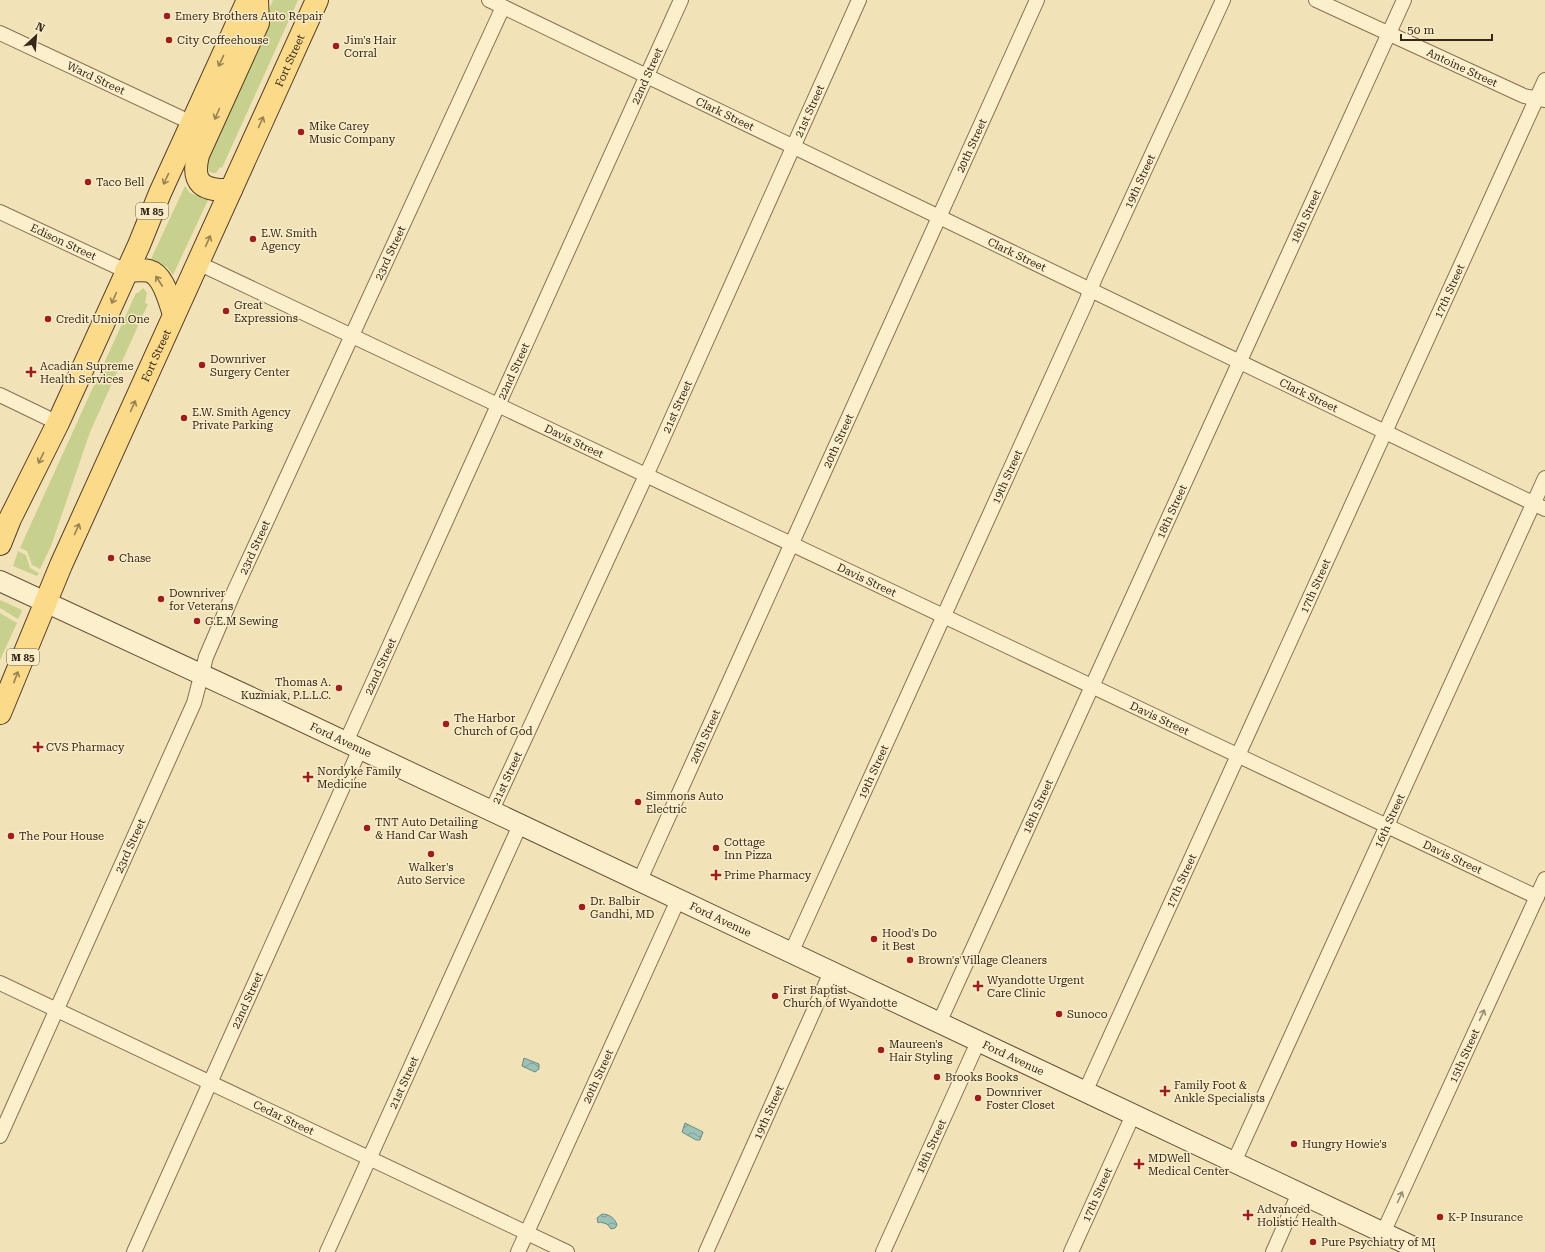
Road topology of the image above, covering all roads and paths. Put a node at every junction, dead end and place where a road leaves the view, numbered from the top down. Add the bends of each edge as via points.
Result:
1 (248, 0) edge
2 (257, 0) edge
3 (317, 0) edge
4 (489, 0) edge
5 (681, 0) edge
6 (859, 0) edge
7 (1037, 0) edge
8 (1223, 0) edge
9 (1316, 0) edge
10 (1404, 0) edge
11 (503, 7) junction
12 (0, 33) edge
13 (1388, 33) junction
14 (647, 75) junction
15 (1545, 80) edge
16 (1541, 99) edge
17 (192, 123) junction
18 (794, 146) junction
19 (230, 190) junction
20 (0, 212) edge
21 (939, 217) junction
22 (198, 262) junction
23 (126, 271) junction
24 (1091, 289) junction
25 (174, 314) junction
26 (352, 336) junction
27 (1239, 360) junction
28 (0, 395) edge
29 (498, 406) junction
30 (58, 423) junction
31 (1386, 432) junction
32 (645, 475) junction
33 (1545, 478) edge
34 (1539, 506) edge
35 (0, 544) edge
36 (791, 544) junction
37 (8, 584) edge
38 (46, 601) junction
39 (943, 616) junction
40 (202, 675) junction
41 (1091, 686) junction
42 (0, 713) edge
43 (353, 746) junction
44 (1239, 756) junction
45 (491, 812) junction
46 (520, 825) junction
47 (1387, 826) junction
48 (1545, 879) edge
49 (639, 882) junction
50 (1537, 897) junction
51 (678, 900) junction
52 (791, 953) junction
53 (831, 972) junction
54 (0, 983) edge
55 (56, 1010) junction
56 (939, 1023) junction
57 (978, 1042) junction
58 (209, 1083) junction
59 (1085, 1092) junction
60 (1132, 1115) junction
61 (0, 1136) edge
62 (369, 1158) junction
63 (1234, 1162) junction
64 (1300, 1193) junction
65 (527, 1233) junction
66 (1383, 1233) junction
67 (134, 1252) edge
68 (327, 1252) edge
69 (518, 1252) edge
70 (567, 1252) edge
71 (706, 1252) edge
72 (883, 1252) edge
73 (1071, 1252) edge
74 (1273, 1252) edge
75 (1424, 1252) edge

1 -> 17 main road, M 85
2 -> 19 main road via 258,23 198,155 195,167 196,175 203,186 214,191
19 -> 3 main road, Fort Street / M 85
4 - 11 street, Clark Street
5 - 14 street, 22nd Street
6 - 18 street, 21st Street
7 - 21 street, 20th Street
8 - 24 street, 19th Street
9 - 13 street, Antoine Street
10 - 13 street, 18th Street
11 - 14 street, Clark Street
11 - 26 street, 23rd Street
12 - 17 street, Ward Street
13 - 16 street, Antoine Street via 1524,96
13 - 27 street, 18th Street
14 - 18 street, Clark Street
14 - 29 street, 22nd Street
15 - 16 street, 17th Street
16 - 31 street, 17th Street
17 -> 23 main road, M 85
18 - 21 street, Clark Street
18 - 32 street, 21st Street
22 -> 19 main road, Fort Street / M 85
20 - 23 street, Edison Street
21 - 24 street, Clark Street
21 - 36 street, 20th Street
22 - 25 main road, Fort Street / M 85
22 - 26 street, Davis Street
25 -> 23 main road via 157,276 146,270
23 -> 30 main road, M 85
24 - 27 street, Clark Street
24 - 39 street, 19th Street
38 -> 25 main road, Fort Street / M 85
26 - 29 street, Davis Street
26 - 40 street, 23rd Street via 233,594 206,657
27 - 31 street, Clark Street
27 - 41 street, 18th Street
28 - 30 street
29 - 32 street, Davis Street
29 - 43 street, 22nd Street
30 -> 35 main road, M 85
31 - 34 street, Clark Street
31 - 44 street, 17th Street
32 - 36 street, Davis Street
32 - 45 street, 21st Street
33 - 34 street, 16th Street
34 - 47 street, 16th Street
36 - 39 street, Davis Street
36 - 49 street, 20th Street
37 - 38 main road, Ford Avenue
38 - 40 main road, Ford Avenue
42 -> 38 main road, Fort Street / M 85
39 - 41 street, Davis Street
39 - 52 street, 19th Street
40 - 43 main road, Ford Avenue
40 - 55 street, 23rd Street via 194,703
41 - 44 street, Davis Street
41 - 56 street, 18th Street
43 - 45 main road, Ford Avenue
43 - 58 street, 22nd Street
44 - 47 street, Davis Street
44 - 59 street, 17th Street
45 - 46 main road, Ford Avenue
46 - 49 main road, Ford Avenue
46 - 62 street, 21st Street
47 - 50 street, Davis Street
47 - 63 street, 16th Street
48 - 50 street, 15th Street
49 - 51 main road, Ford Avenue
66 -> 50 street, 15th Street
51 - 52 main road, Ford Avenue
51 - 65 street, 20th Street
52 - 53 main road, Ford Avenue
53 - 56 main road, Ford Avenue
53 - 71 street, 19th Street
54 - 55 street, Cedar Street
55 - 58 street, Cedar Street
55 - 61 street, 23rd Street
56 - 57 main road, Ford Avenue
57 - 59 main road, Ford Avenue
57 - 72 street, 18th Street
58 - 62 street, Cedar Street
58 - 67 street, 22nd Street
59 - 60 main road, Ford Avenue
60 - 63 main road, Ford Avenue
60 - 73 street, 17th Street
62 - 65 street, Cedar Street
62 - 68 street, 21st Street
63 - 64 main road, Ford Avenue
64 - 66 main road, Ford Avenue
64 - 74 street
65 - 69 street, 20th Street
65 - 70 street, Cedar Street
66 - 75 main road, Ford Avenue

